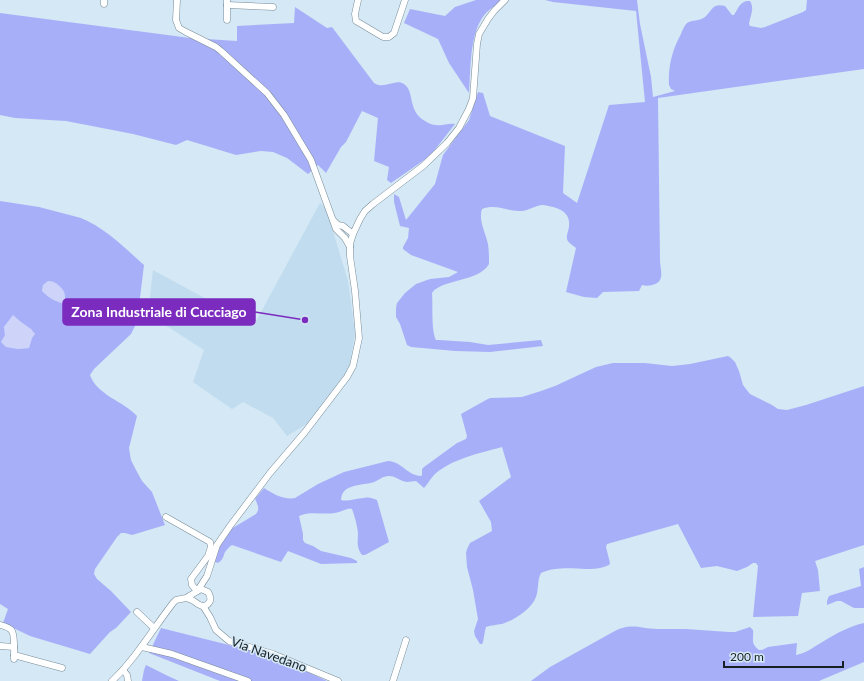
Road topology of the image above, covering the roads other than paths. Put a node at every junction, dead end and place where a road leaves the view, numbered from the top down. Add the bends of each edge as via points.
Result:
1 (177, 0) edge
2 (358, 0) edge
3 (405, 0) edge
4 (506, 0) edge
5 (227, 2) edge
6 (273, 7) dead end
7 (227, 20) dead end
8 (332, 219) junction
9 (360, 220) junction
10 (343, 226) junction
11 (353, 234) junction
12 (342, 235) junction
13 (350, 247) junction
14 (166, 517) dead end
15 (207, 576) junction
16 (206, 590) junction
17 (197, 592) junction
18 (186, 598) junction
19 (195, 602) junction
20 (206, 605) junction
21 (137, 612) dead end
22 (0, 625) edge
23 (154, 628) junction
24 (406, 640) dead end
25 (0, 646) edge
26 (14, 647) junction
27 (142, 647) junction
28 (62, 668) dead end
29 (123, 670) junction
30 (112, 681) edge
31 (128, 681) edge
32 (248, 681) edge
33 (338, 681) edge
34 (393, 681) edge

1 - 8 street via 176,20 179,28 216,47 274,100 311,160
2 - 3 street via 356,21 382,37 389,37 394,33
4 - 9 street via 494,11 480,34 472,98 459,128 436,154 373,204
5 - 6 street
5 - 7 street
8 - 10 street
8 - 12 street
9 - 10 street via 352,225
9 - 11 street
10 - 11 street
11 - 12 street
11 - 13 street
12 - 13 street
13 - 15 street via 359,338 353,366 305,432 230,526 217,545
14 - 17 street via 210,542 208,556 191,579
15 - 16 street
15 - 17 street
16 - 17 street via 201,589
16 - 20 street via 210,594 210,600
17 - 18 street
17 - 19 street
18 - 19 street
18 - 23 street via 173,602
19 - 20 street
20 - 33 street, Via Navedano via 216,630 229,641 273,654
21 - 23 street
22 - 26 street via 12,631
23 - 27 street
24 - 34 street
25 - 26 street
26 - 28 street via 14,657
27 - 29 street
27 - 32 street via 172,654
29 - 30 street
29 - 31 street

